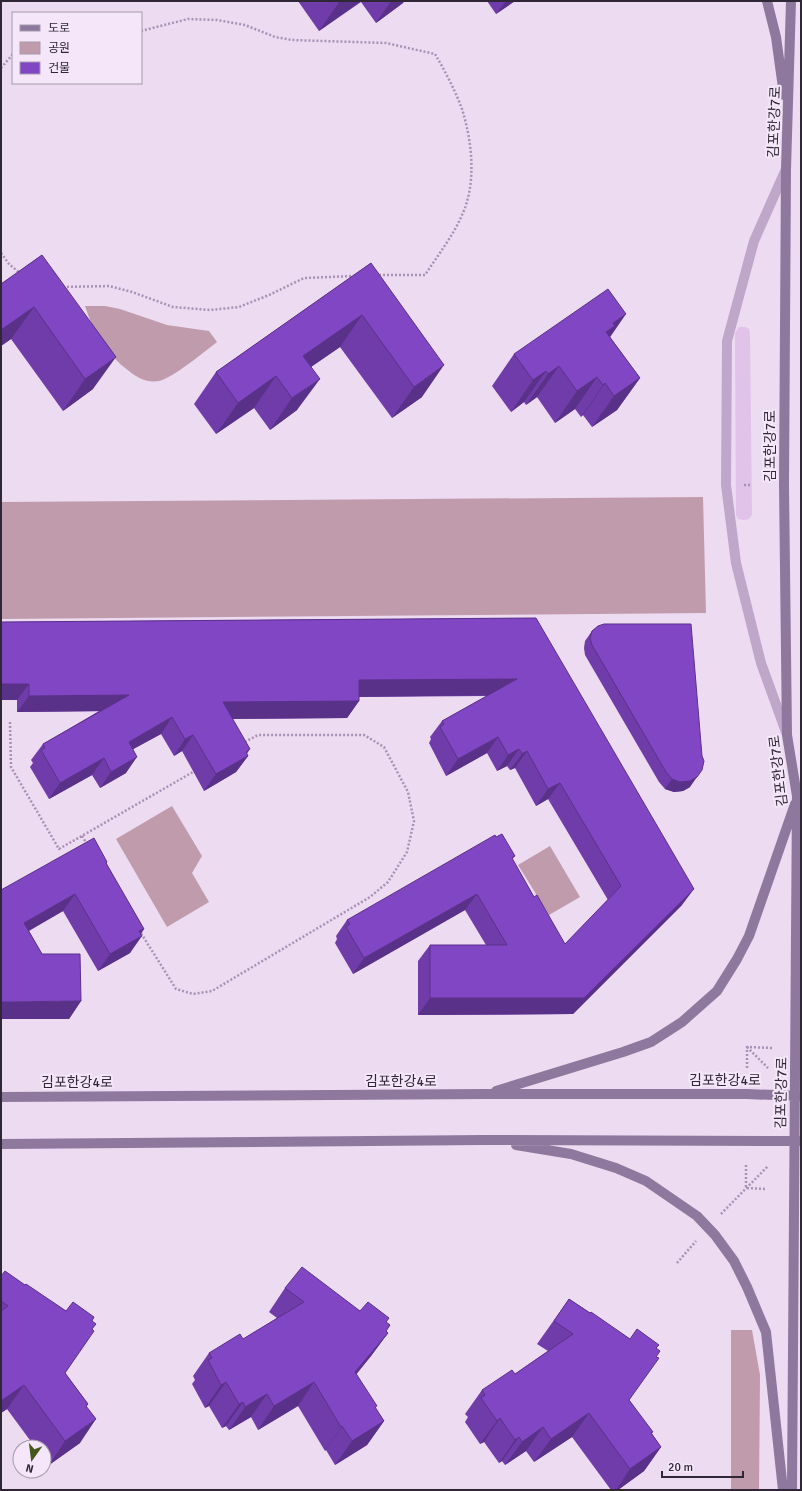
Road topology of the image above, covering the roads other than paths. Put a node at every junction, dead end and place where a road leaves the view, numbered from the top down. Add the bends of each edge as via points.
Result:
1 (767, 1) edge
2 (791, 1) edge
3 (788, 127) junction
4 (786, 169) junction
5 (787, 735) junction
6 (797, 796) junction
7 (485, 1094) junction
8 (798, 1096) edge
9 (1, 1097) edge
10 (484, 1140) junction
11 (798, 1141) edge
12 (1, 1144) edge
13 (783, 1490) edge
14 (792, 1490) edge

1 - 3 main road via 776,37
2 - 3 main road, 김포한강7로
3 - 4 main road, 김포한강7로
4 - 5 main road, 김포한강7로 via 784,485
4 - 5 lane via 754,241 727,340 726,485 736,563 761,662
5 - 6 main road, 김포한강7로
6 - 7 main road via 749,936 717,991 682,1022 651,1042
6 - 8 main road, 김포한강7로
7 - 8 main road, 김포한강4로
7 - 9 main road, 김포한강4로
8 - 11 main road, 김포한강7로
10 - 11 main road
10 - 12 main road
10 - 13 main road via 571,1154 616,1168 646,1181 697,1216 715,1235 734,1261 766,1332
11 - 14 main road, 김포한강7로

